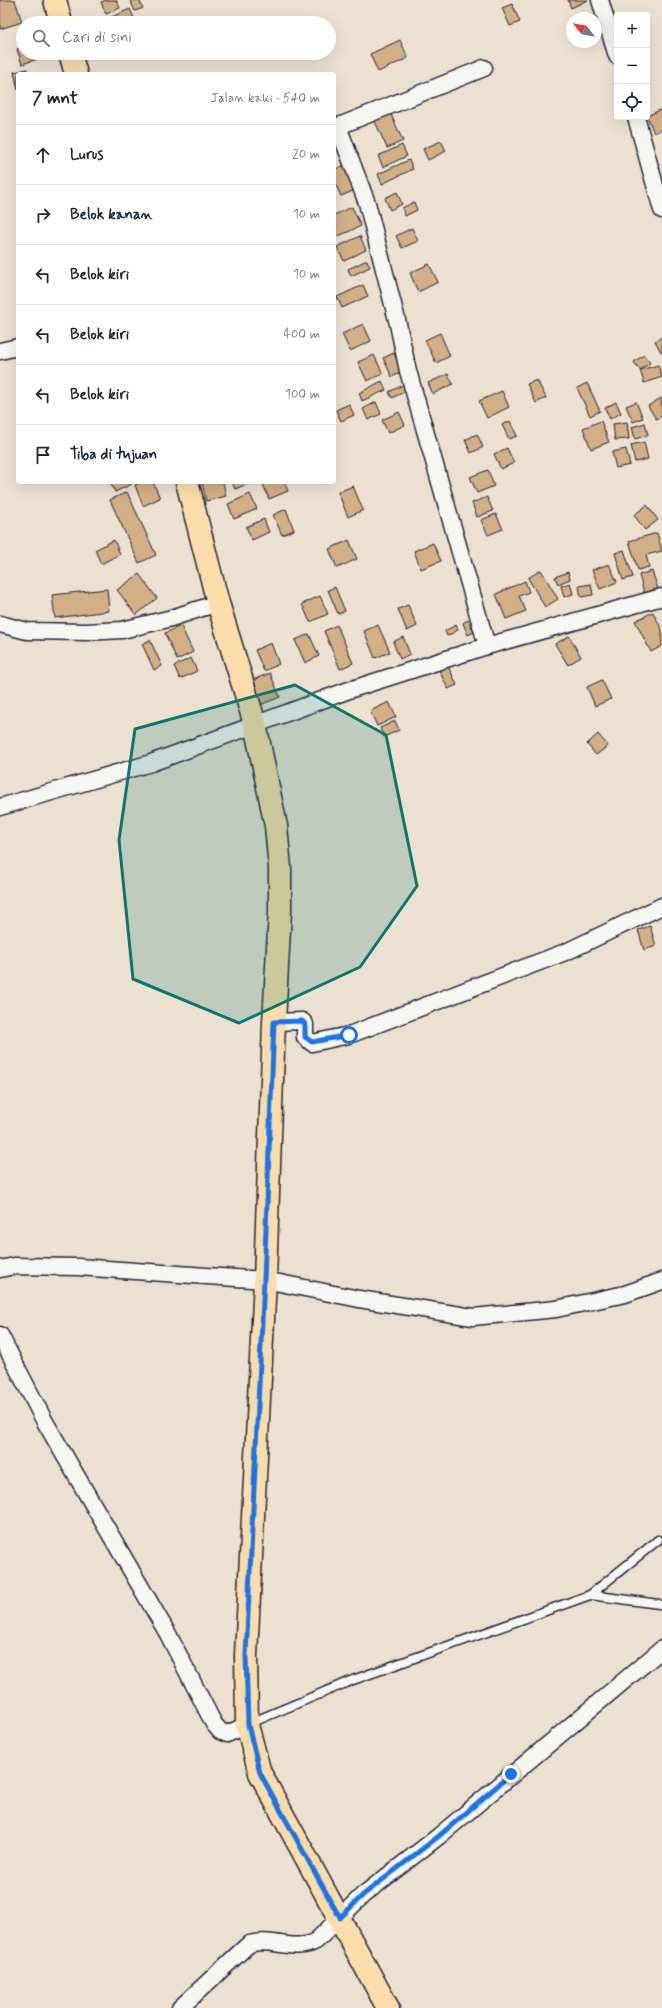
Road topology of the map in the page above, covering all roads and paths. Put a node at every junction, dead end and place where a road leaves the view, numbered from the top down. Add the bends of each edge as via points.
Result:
1 (55, 0) edge
2 (600, 0) edge
3 (59, 16) edge
4 (615, 48) edge
5 (72, 60) edge
6 (484, 68) dead end
7 (75, 72) edge
8 (637, 120) edge
9 (336, 127) edge
10 (662, 210) edge
11 (16, 347) edge
12 (0, 351) edge
13 (188, 484) edge
14 (662, 597) edge
15 (218, 603) junction
16 (0, 624) edge
17 (487, 646) junction
18 (255, 724) junction
19 (0, 807) edge
20 (662, 906) edge
21 (274, 1022) junction
22 (0, 1269) edge
23 (264, 1280) junction
24 (662, 1281) edge
25 (0, 1336) edge
26 (658, 1540) dead end
27 (590, 1595) junction
28 (659, 1604) dead end
29 (662, 1649) edge
30 (248, 1725) junction
31 (340, 1918) junction
32 (180, 2008) edge
33 (388, 2008) edge

1 - 3 main road
2 - 4 street
5 - 7 main road
6 - 9 street
8 - 10 street
9 - 17 street via 367,204 408,371
11 - 12 street
13 - 15 main road
14 - 17 street
15 - 16 street via 122,630 27,632
15 - 18 main road
17 - 18 street via 349,690
18 - 19 street via 151,763
18 - 21 main road via 276,826 280,868
20 - 21 street via 568,951 349,1035 312,1042 305,1037 305,1024 302,1021
21 - 23 main road
22 - 23 street via 14,1266 78,1267
23 - 24 street via 473,1317 556,1309 625,1294
23 - 30 main road via 246,1655
25 - 30 street via 44,1420 168,1634 214,1724 227,1734
26 - 27 lane
27 - 28 lane
27 - 30 lane via 353,1680
29 - 31 street via 439,1836 363,1895
30 - 31 main road via 260,1773
31 - 32 street via 316,1941 306,1946 258,1941 249,1944
31 - 33 main road

